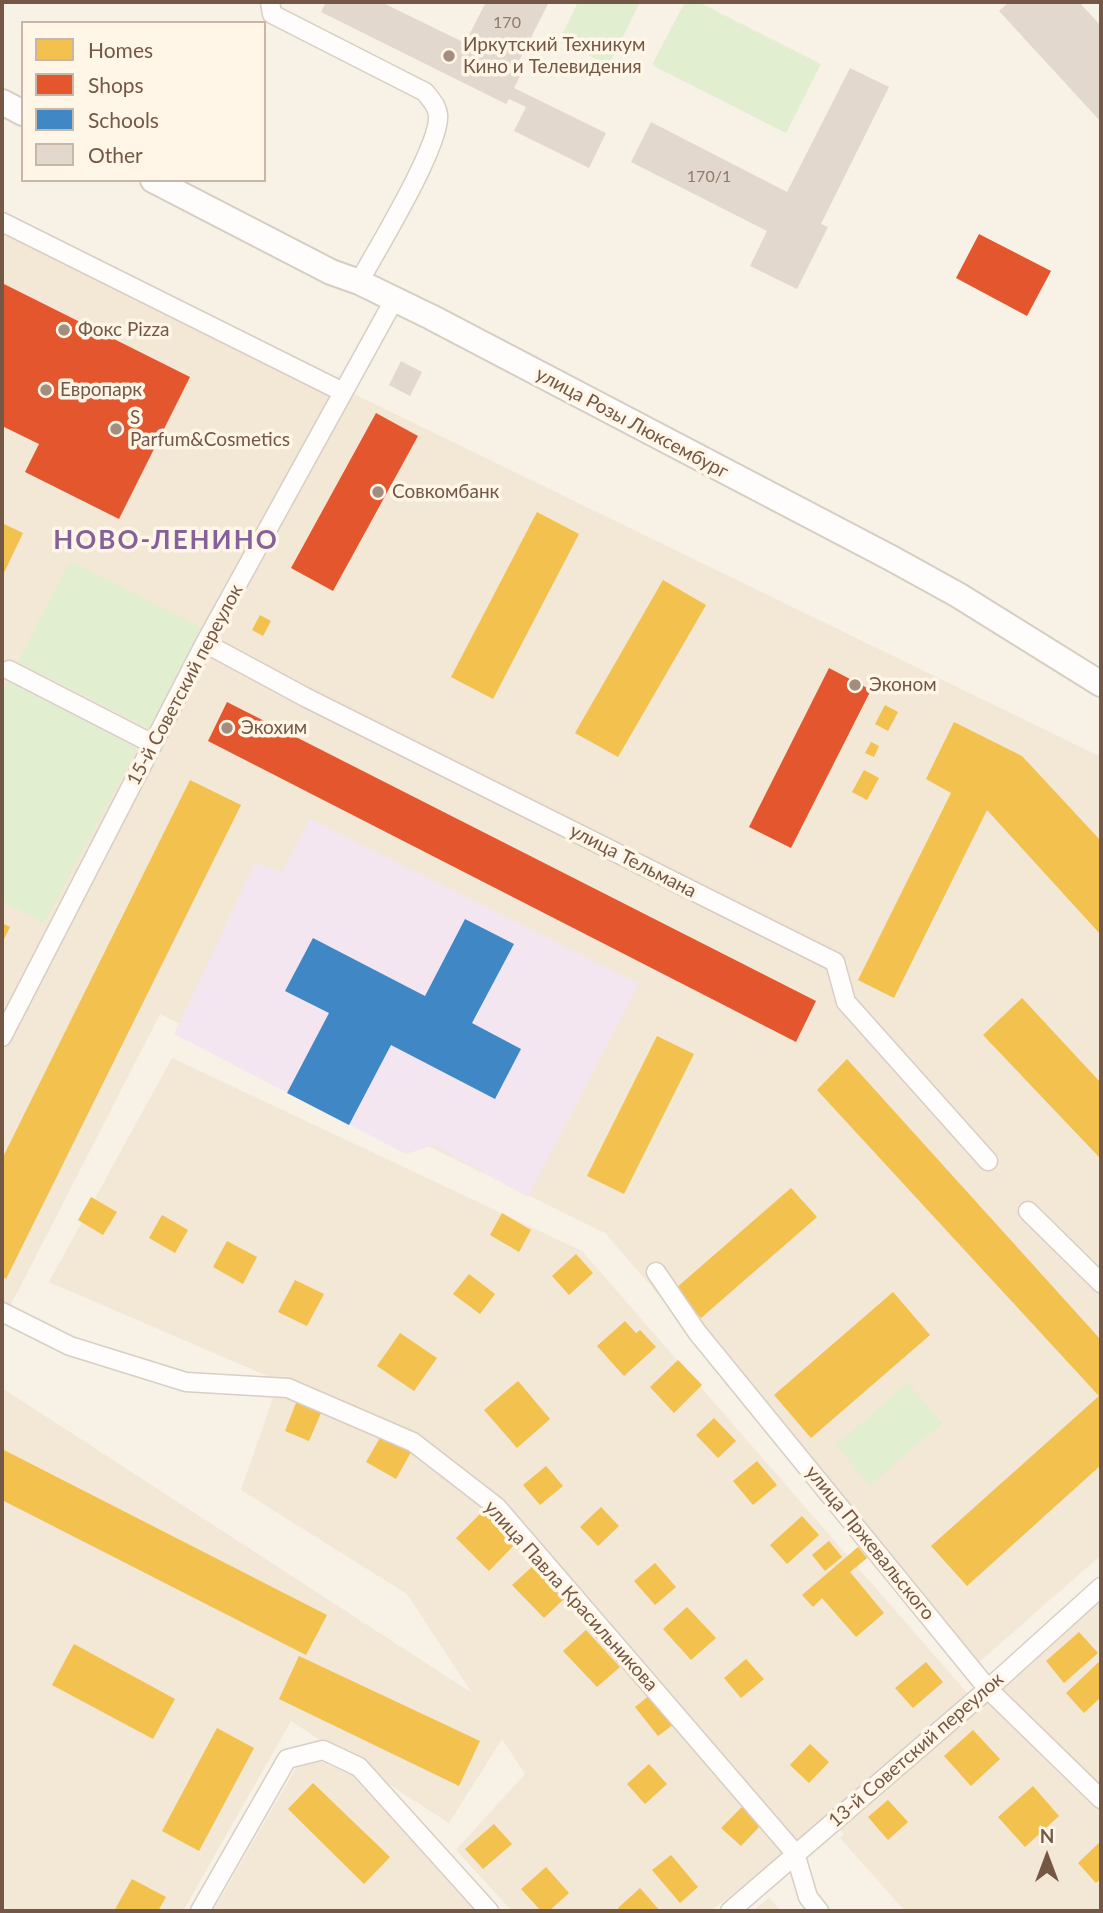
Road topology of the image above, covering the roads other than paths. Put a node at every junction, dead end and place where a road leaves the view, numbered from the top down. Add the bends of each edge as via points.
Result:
1 (270, 2) edge
2 (2, 103) edge
3 (21, 112) edge
4 (157, 182) edge
5 (2, 222) edge
6 (359, 282) junction
7 (394, 300) junction
8 (343, 392) junction
9 (205, 643) junction
10 (9, 670) dead end
11 (1101, 684) edge
12 (153, 744) junction
13 (2, 1037) edge
14 (988, 1161) dead end
15 (1028, 1211) dead end
16 (656, 1272) dead end
17 (1101, 1283) edge
18 (2, 1312) edge
19 (1101, 1587) edge
20 (988, 1689) junction
21 (1101, 1799) edge
22 (795, 1853) junction
23 (200, 1911) edge
24 (489, 1911) edge
25 (730, 1911) edge
26 (819, 1911) edge

1 - 6 street via 272,14 425,92 437,106 437,133
2 - 3 main road
4 - 6 main road, улица Розы Люксембург
5 - 8 street
6 - 7 main road, улица Розы Люксембург
7 - 8 street, 15-й Советский переулок
7 - 11 main road, улица Розы Люксембург via 891,558
8 - 9 street, 15-й Советский переулок
9 - 12 street, 15-й Советский переулок
9 - 14 street, улица Тельмана via 835,962 846,1002
10 - 12 street
12 - 13 street, 15-й Советский переулок
15 - 17 street
16 - 20 street, улица Пржевальского via 697,1332
18 - 22 street, улица Павла Красильникова via 70,1346 186,1382 288,1388 413,1442 497,1507
19 - 20 street, 13-й Советский переулок
20 - 21 street, улица Пржевальского
20 - 22 street, 13-й Советский переулок
22 - 25 street, 13-й Советский переулок
22 - 26 street, улица Павла Красильникова via 808,1897
23 - 24 street via 288,1759 323,1750 359,1767

